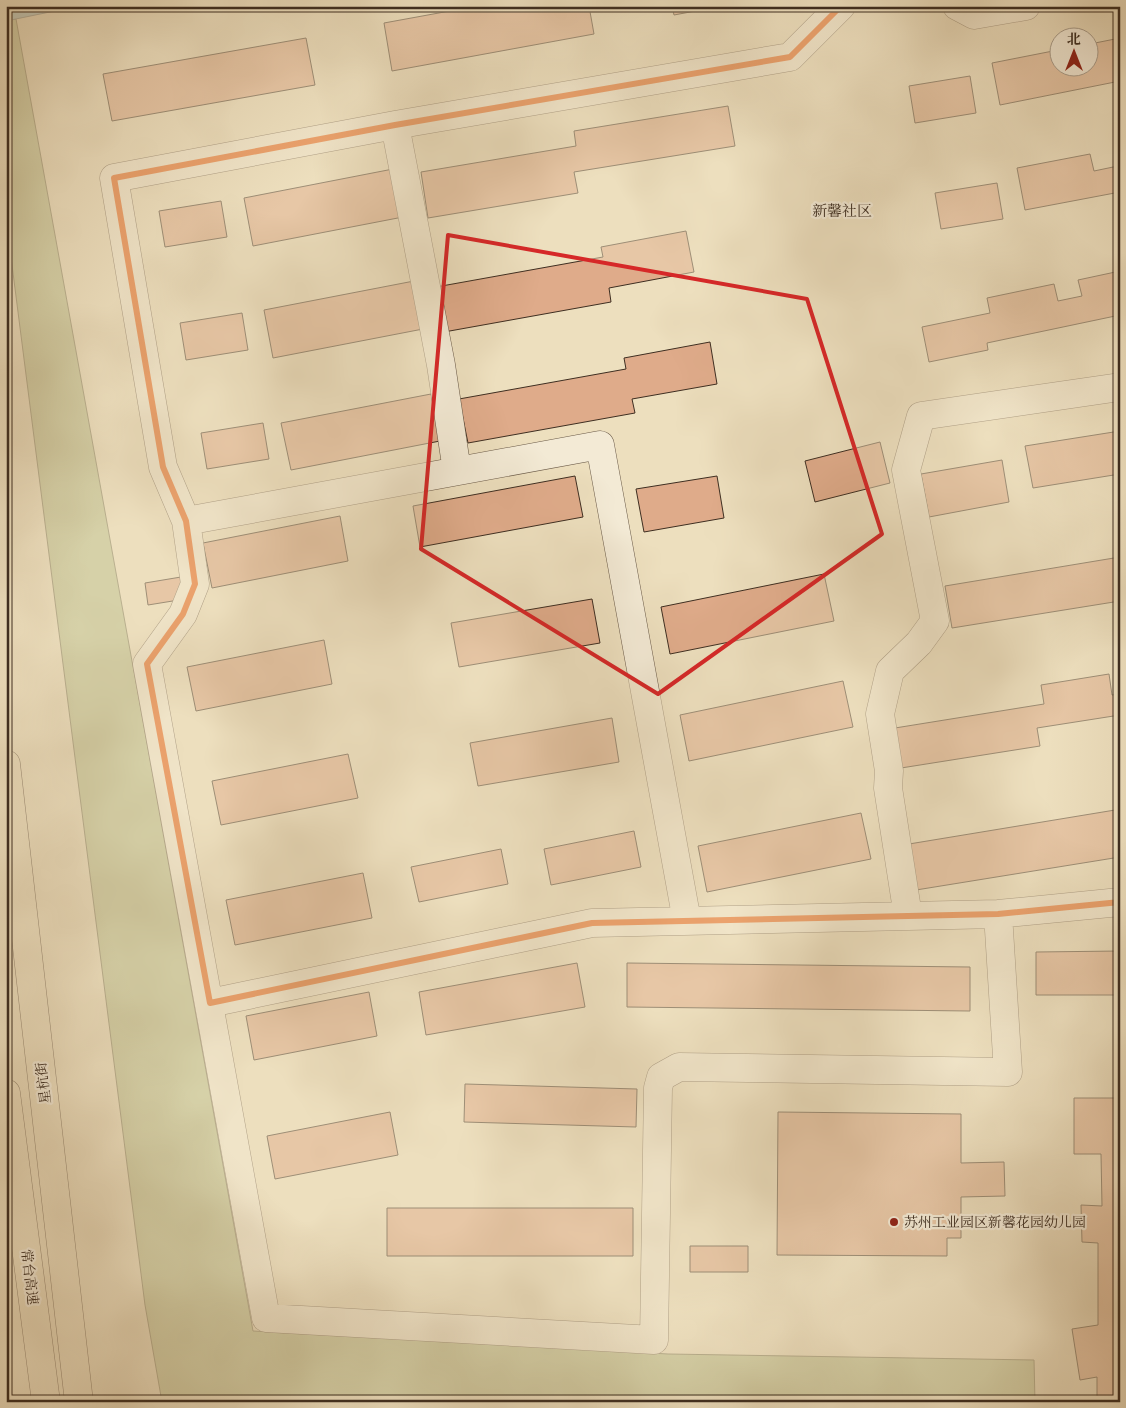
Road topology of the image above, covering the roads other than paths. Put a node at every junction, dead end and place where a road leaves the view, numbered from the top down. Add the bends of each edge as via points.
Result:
1 (841, 6) edge
2 (957, 6) edge
3 (1026, 6) edge
4 (395, 125) junction
5 (1120, 387) edge
6 (457, 471) junction
7 (186, 521) junction
8 (6, 764) edge
9 (1120, 902) edge
10 (998, 914) junction
11 (908, 916) junction
12 (687, 921) junction
13 (210, 1003) junction
14 (6, 1093) edge
15 (46, 1402) edge
16 (79, 1402) edge

1 - 4 street via 790,57
2 - 3 street via 974,15
4 - 6 street via 441,365
4 - 7 street via 114,178 163,467
5 - 11 street via 921,416 906,470 935,621 919,643 890,671 880,714
6 - 7 street
6 - 12 street via 600,444
7 - 13 street via 196,584 183,614 147,664
8 - 16 main road, 星杭街
9 - 10 street
10 - 11 street
10 - 13 street via 1008,1072 679,1067 661,1077 658,1088 654,1340 266,1318
11 - 12 street
12 - 13 street via 592,923
14 - 15 main road, 常台高速

